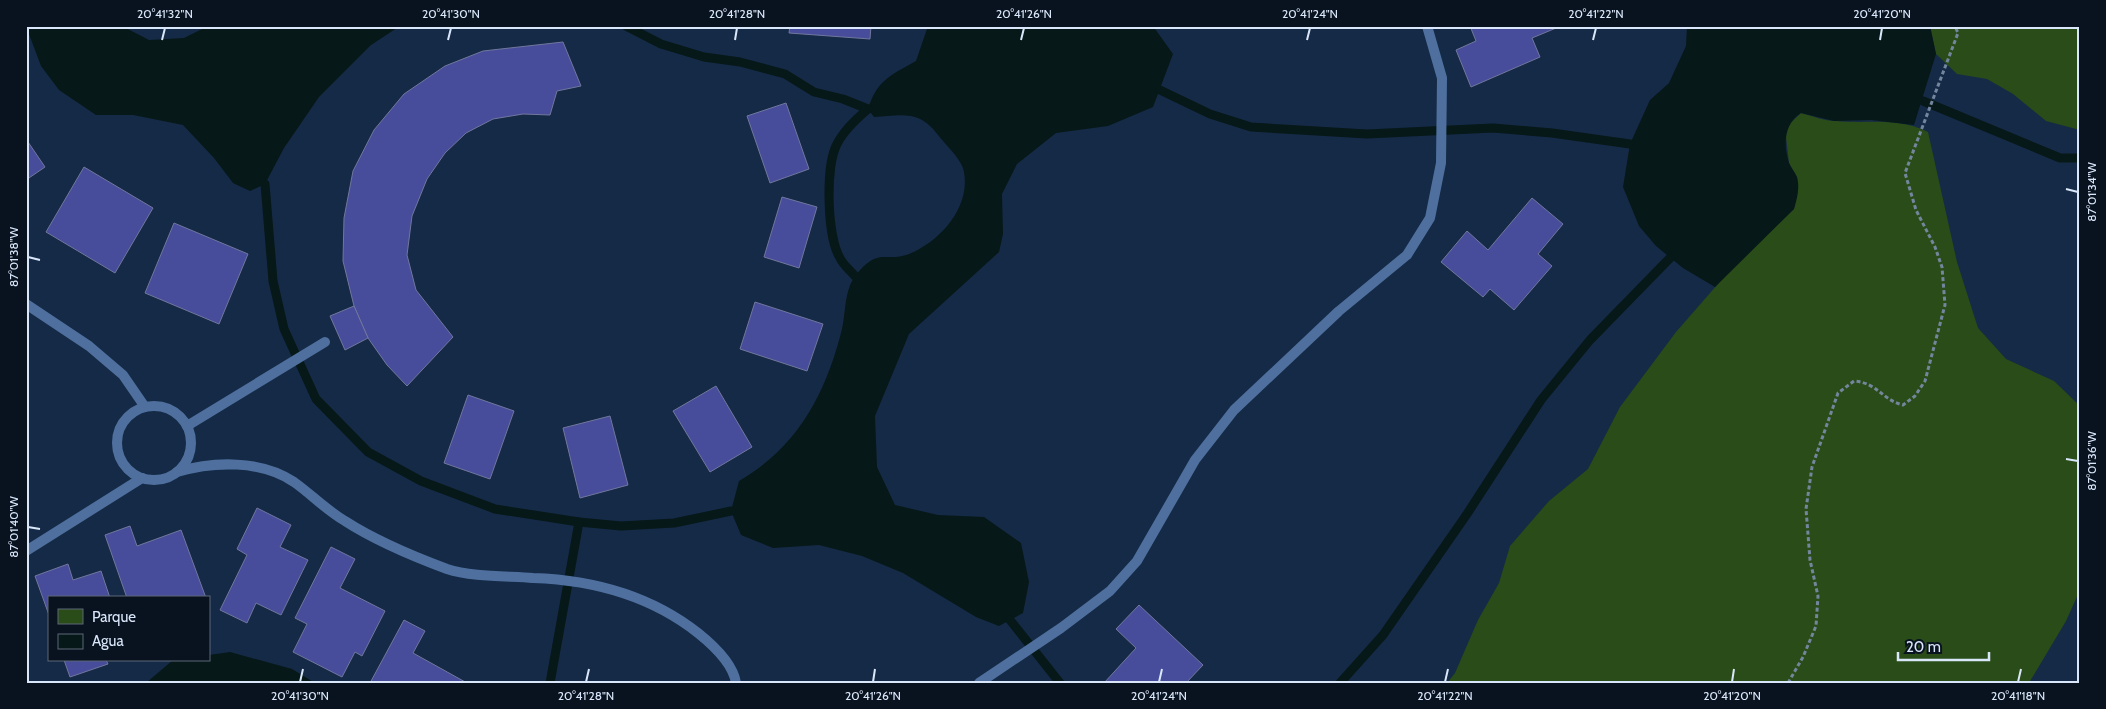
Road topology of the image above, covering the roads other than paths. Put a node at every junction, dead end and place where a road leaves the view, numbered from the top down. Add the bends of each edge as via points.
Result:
1 (1427, 26) edge
2 (26, 304) edge
3 (325, 342) dead end
4 (145, 407) junction
5 (187, 426) junction
6 (177, 472) junction
7 (142, 478) junction
8 (26, 551) edge
9 (736, 683) edge
10 (979, 683) edge

1 - 10 lane via 1442,78 1441,162 1430,218 1407,255 1339,311 1234,410 1195,460 1137,561 1110,591
2 - 4 lane via 89,346 123,375
3 - 5 lane
4 - 5 lane via 169,409
4 - 7 lane via 126,420 117,441 123,463
5 - 6 lane via 190,451
6 - 7 lane via 167,478
6 - 9 lane via 197,466 230,465 272,470 293,482 343,521 408,554 450,570 589,584 641,599 679,618 713,644 735,675
7 - 8 lane

